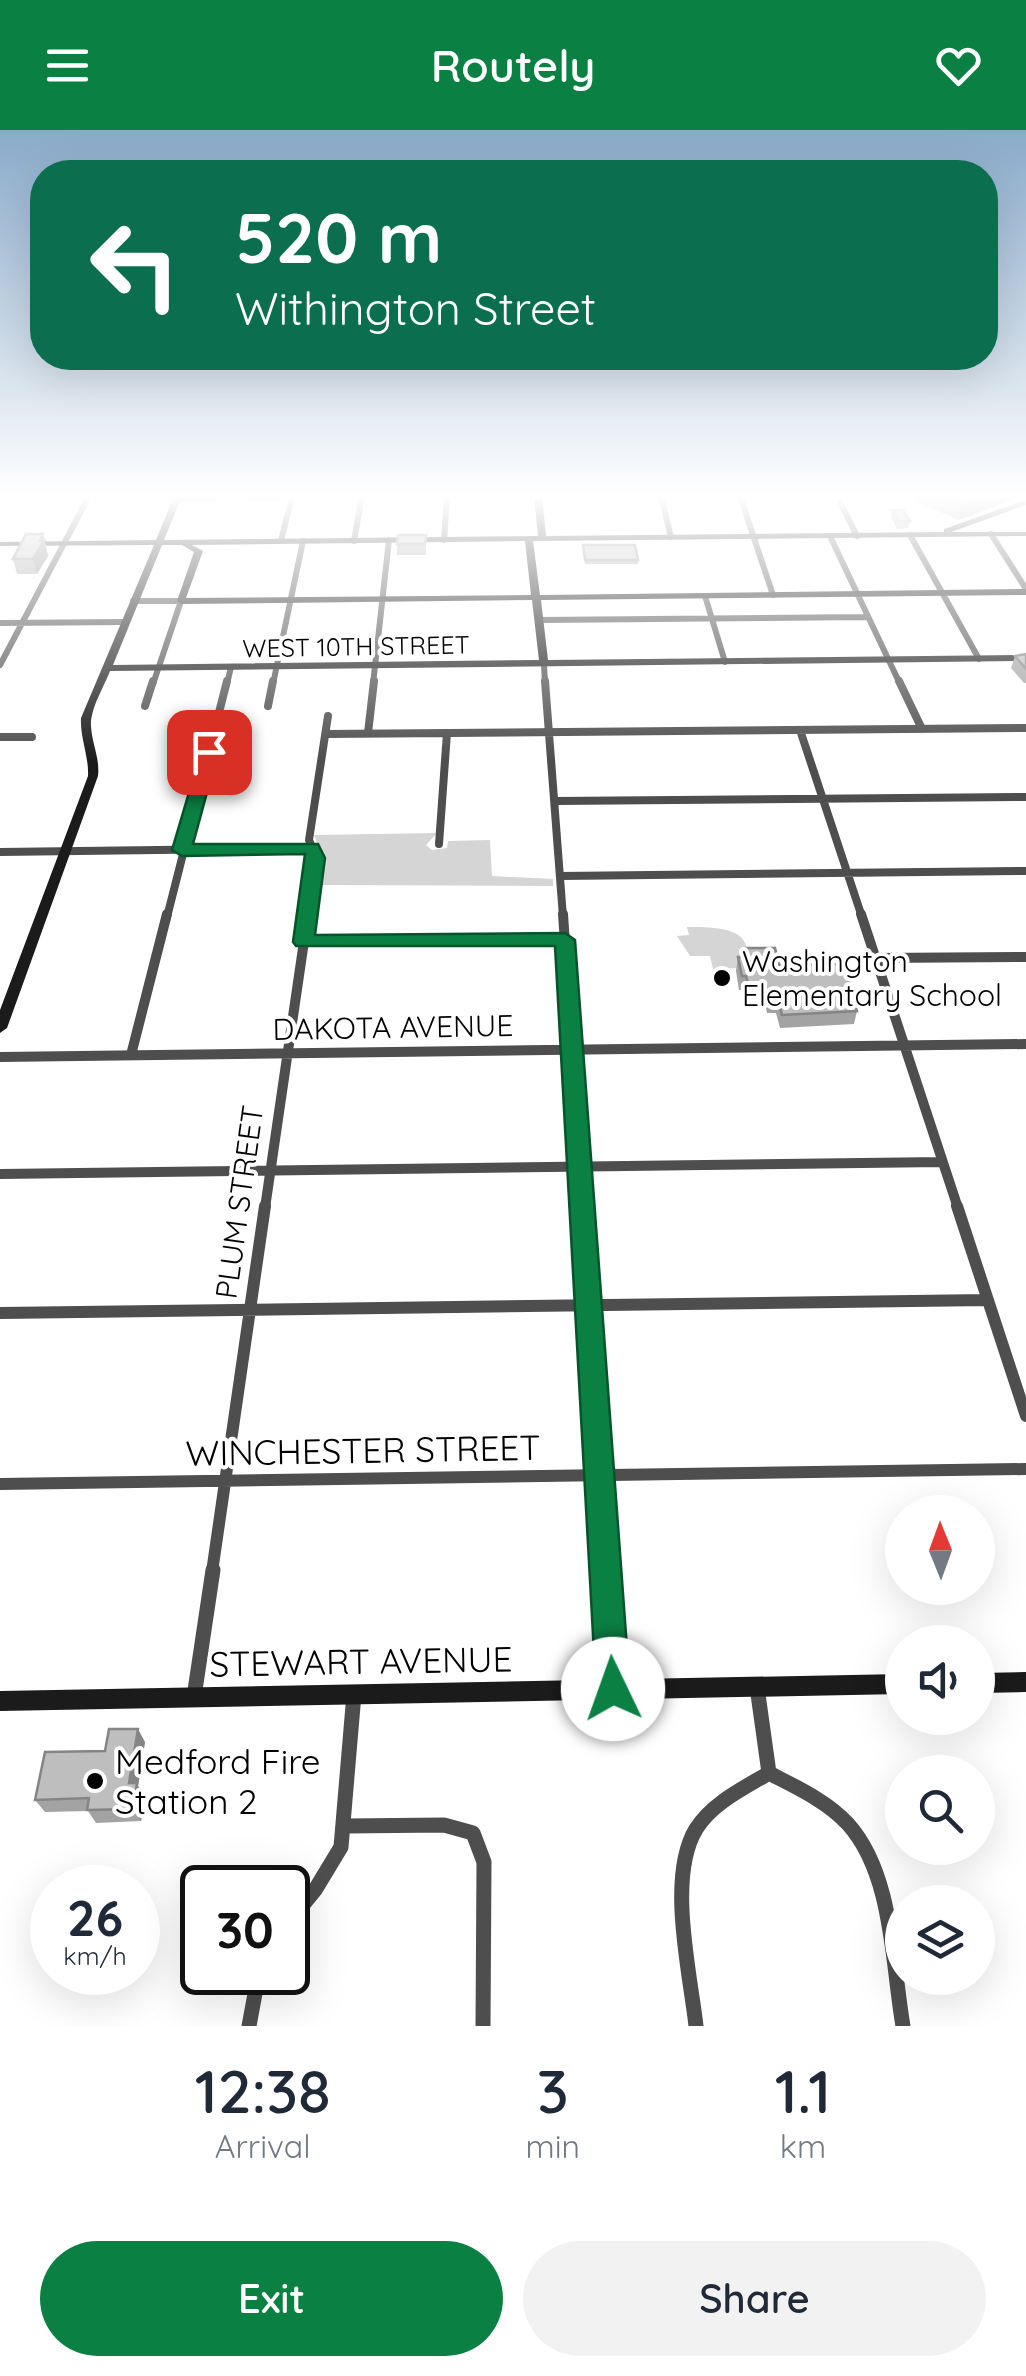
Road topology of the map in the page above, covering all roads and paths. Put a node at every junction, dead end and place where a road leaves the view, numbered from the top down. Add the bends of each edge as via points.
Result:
1 (42, 584) edge
2 (141, 584) edge
3 (187, 584) edge
4 (295, 584) edge
5 (384, 584) edge
6 (533, 584) edge
7 (770, 584) edge
8 (852, 584) edge
9 (937, 584) edge
10 (1026, 590) edge
11 (942, 593) junction
12 (856, 594) junction
13 (773, 595) junction
14 (705, 596) junction
15 (382, 598) junction
16 (535, 598) junction
17 (292, 599) junction
18 (181, 601) junction
19 (133, 602) junction
20 (867, 618) junction
21 (712, 619) junction
22 (540, 620) junction
23 (125, 622) junction
24 (0, 623) edge
25 (22, 623) junction
26 (979, 658) junction
27 (1026, 658) edge
28 (888, 660) junction
29 (725, 662) junction
30 (544, 664) junction
31 (377, 665) junction
32 (0, 666) edge
33 (276, 666) junction
34 (231, 667) junction
35 (106, 668) junction
36 (158, 668) junction
37 (144, 706) dead end
38 (268, 706) dead end
39 (328, 716) dead end
40 (1026, 728) edge
41 (922, 729) junction
42 (800, 730) junction
43 (447, 732) junction
44 (550, 732) junction
45 (368, 733) junction
46 (326, 734) junction
47 (32, 736) dead end
48 (0, 737) edge
49 (1026, 797) edge
50 (822, 799) junction
51 (556, 802) junction
52 (438, 844) dead end
53 (312, 848) junction
54 (182, 850) junction
55 (65, 851) junction
56 (0, 852) edge
57 (1026, 871) edge
58 (846, 873) junction
59 (561, 876) junction
60 (565, 940) junction
61 (304, 942) junction
62 (1026, 957) edge
63 (874, 958) junction
64 (0, 1028) edge
65 (1026, 1044) edge
66 (902, 1046) junction
67 (573, 1049) junction
68 (286, 1053) junction
69 (131, 1055) junction
70 (0, 1057) edge
71 (940, 1162) junction
72 (579, 1166) junction
73 (269, 1170) junction
74 (0, 1174) edge
75 (987, 1300) junction
76 (589, 1304) junction
77 (248, 1309) junction
78 (0, 1313) edge
79 (1026, 1416) edge
80 (1026, 1468) edge
81 (601, 1476) junction
82 (224, 1482) junction
83 (0, 1484) edge
84 (1026, 1682) edge
85 (995, 1683) edge
86 (885, 1684) edge
87 (757, 1687) junction
88 (613, 1689) junction
89 (354, 1693) junction
90 (194, 1697) junction
91 (0, 1700) edge
92 (769, 1773) junction
93 (346, 1826) junction
94 (310, 1895) edge
95 (255, 1995) edge
96 (249, 2026) edge
97 (482, 2026) edge
98 (696, 2026) edge
99 (903, 2026) edge

1 - 25 street
2 - 19 main road
3 - 18 main road
4 - 17 street
5 - 15 street
6 - 16 main road
7 - 13 street
8 - 12 street
9 - 11 street
10 - 11 main road
11 - 12 main road
11 - 26 street
12 - 13 main road
12 - 20 street
13 - 14 main road
14 - 16 main road
14 - 21 street
15 - 16 main road
15 - 17 main road
15 - 31 street
16 - 22 main road
17 - 18 main road
17 - 33 street
18 - 19 street
18 - 36 street
19 - 23 main road
20 - 21 street
20 - 28 street
21 - 22 street
21 - 29 street
22 - 30 main road
23 - 25 street
23 - 35 main road
24 - 25 street
25 - 32 street
26 - 27 main road, WEST 10TH STREET
26 - 28 main road, WEST 10TH STREET
28 - 29 main road, WEST 10TH STREET
28 - 41 street
29 - 30 main road, WEST 10TH STREET
30 - 31 main road, WEST 10TH STREET
30 - 44 street
31 - 33 main road, WEST 10TH STREET
31 - 45 street
33 - 34 main road, WEST 10TH STREET
33 - 38 street
34 - 36 main road, WEST 10TH STREET
34 - 54 street
35 - 36 main road, WEST 10TH STREET
35 - 55 main road via 84,728 93,776
36 - 37 street
39 - 46 street, PLUM STREET
40 - 41 street
41 - 42 street
42 - 44 street
42 - 50 street
43 - 44 street
43 - 45 street
43 - 52 street
44 - 51 street
45 - 46 street
46 - 53 street, PLUM STREET
47 - 48 street
49 - 50 street
50 - 51 street
50 - 58 street
51 - 59 street
53 - 54 street
53 - 61 street, PLUM STREET
54 - 55 street
54 - 69 street
55 - 56 street
55 - 64 main road
57 - 58 street
58 - 59 street
58 - 63 street
59 - 60 street
60 - 61 street
60 - 67 street
61 - 68 street, PLUM STREET
62 - 63 street
63 - 66 street
65 - 66 street, DAKOTA AVENUE
66 - 67 street, DAKOTA AVENUE
66 - 71 street
67 - 68 street, DAKOTA AVENUE
67 - 72 street
68 - 69 street, DAKOTA AVENUE
68 - 73 street, PLUM STREET
69 - 70 street, DAKOTA AVENUE
71 - 72 street
71 - 75 street
72 - 73 street
72 - 76 street
73 - 74 street
73 - 77 street, PLUM STREET
75 - 76 street
75 - 79 street
76 - 77 street
76 - 81 street
77 - 78 street
77 - 82 street, PLUM STREET
80 - 81 street, WINCHESTER STREET
81 - 82 street, WINCHESTER STREET
81 - 88 street
82 - 83 street, WINCHESTER STREET
82 - 90 street, PLUM STREET
84 - 85 main road
86 - 87 main road, STEWART AVENUE
87 - 88 main road, STEWART AVENUE
87 - 92 street
88 - 89 main road, STEWART AVENUE
89 - 90 main road, STEWART AVENUE
89 - 93 street
90 - 91 main road, STEWART AVENUE
92 - 98 street via 706,1816 684,1864
92 - 99 street via 831,1809 868,1851
93 - 94 street via 328,1872
93 - 97 street via 444,1825 473,1833 484,1862
95 - 96 street

